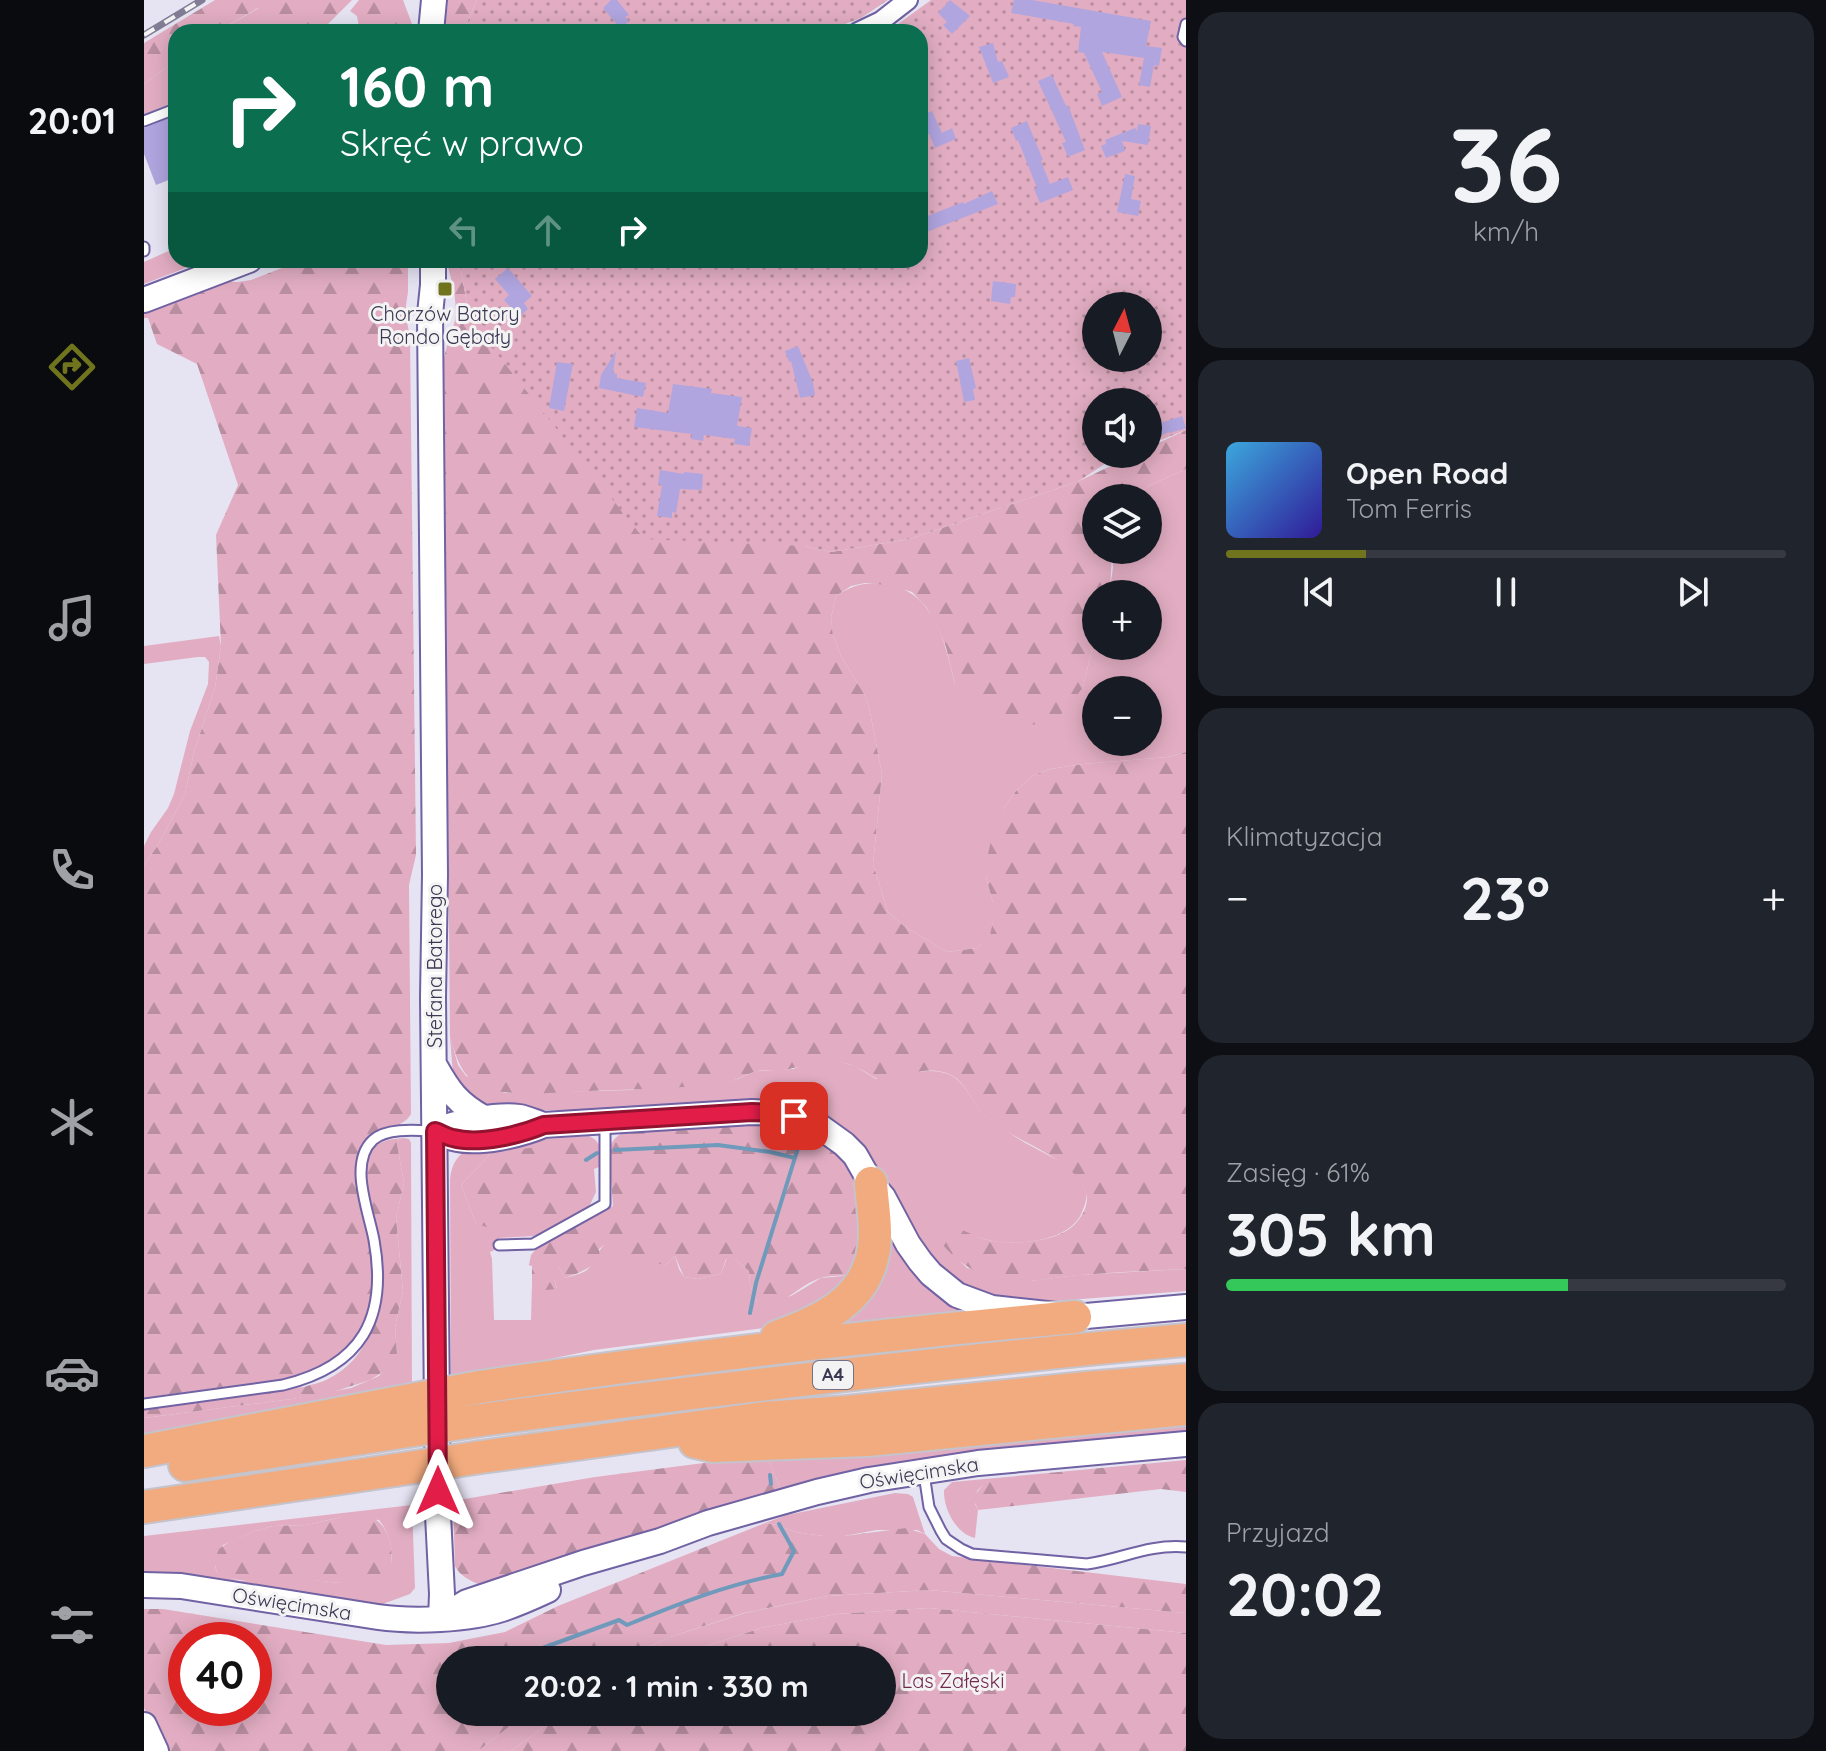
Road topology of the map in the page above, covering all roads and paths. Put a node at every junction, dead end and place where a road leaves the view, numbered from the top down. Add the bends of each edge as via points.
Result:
1 (434, 0) edge
2 (908, 0) edge
3 (432, 24) edge
4 (875, 24) edge
5 (1186, 24) edge
6 (1186, 41) edge
7 (168, 112) edge
8 (144, 121) edge
9 (228, 268) edge
10 (422, 268) edge
11 (433, 268) edge
12 (144, 300) edge
13 (430, 314) junction
14 (435, 1065) junction
15 (484, 1118) junction
16 (605, 1121) junction
17 (544, 1125) junction
18 (435, 1131) junction
19 (871, 1183) junction
20 (499, 1245) dead end
21 (1186, 1307) edge
22 (1075, 1317) junction
23 (1186, 1340) edge
24 (728, 1354) junction
25 (1186, 1380) edge
26 (144, 1404) edge
27 (1186, 1409) edge
28 (395, 1418) junction
29 (653, 1432) junction
30 (1186, 1444) edge
31 (144, 1451) edge
32 (144, 1471) edge
33 (924, 1471) junction
34 (144, 1507) edge
35 (660, 1541) junction
36 (1186, 1547) edge
37 (441, 1563) junction
38 (144, 1585) edge
39 (487, 1595) junction
40 (441, 1618) junction
41 (144, 1725) edge
42 (156, 1751) edge

1 - 3 street
2 - 4 street
5 - 6 lane
7 - 8 lane
9 - 12 street
10 - 13 street, Stefana Batorego
11 - 13 street, Stefana Batorego
13 - 14 street, Stefana Batorego
14 - 15 street via 453,1096
14 - 18 street, Stefana Batorego
15 - 17 street via 519,1117
15 - 18 street
16 - 17 street
16 - 19 street via 752,1112 794,1116 844,1144
16 - 20 lane via 605,1204 533,1244
17 - 18 street via 521,1134 476,1139
18 - 26 lane via 385,1134 374,1139 363,1157 361,1180 374,1241 376,1297 366,1331 342,1360 283,1385
18 - 37 street, Stefana Batorego
19 - 22 street via 920,1261 957,1295 992,1308
19 - 24 highway via 871,1261 849,1298 805,1327
21 - 22 street
22 - 24 highway
23 - 28 highway, A4, bridge via 831,1375 481,1420
24 - 28 highway, bridge via 480,1387
25 - 29 highway, A4
27 - 29 highway via 867,1440 713,1446
28 - 31 highway
28 - 32 highway, A4
29 - 34 highway, A4, bridge
30 - 33 street, Oświęcimska
33 - 35 street, Oświęcimska via 778,1502
33 - 36 lane via 929,1507 941,1531 972,1554 1087,1564 1157,1547
35 - 39 street, Oświęcimska
35 - 40 street, Oświęcimska via 500,1610
37 - 39 street via 462,1585
37 - 40 street, Stefana Batorego
38 - 40 street, Oświęcimska via 181,1586 384,1618
39 - 40 street, Oświęcimska
41 - 42 street

